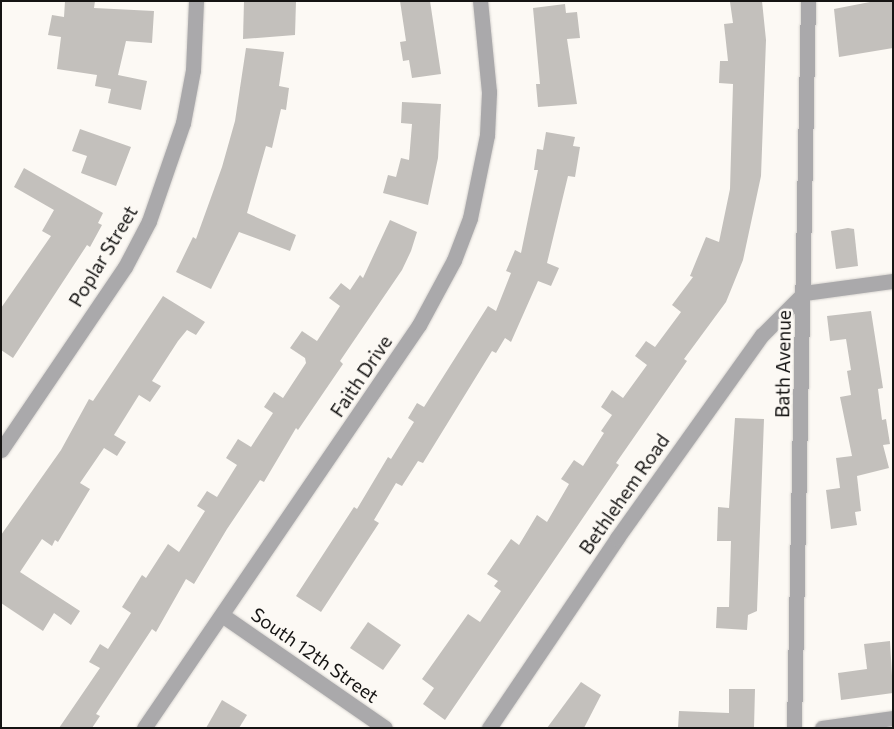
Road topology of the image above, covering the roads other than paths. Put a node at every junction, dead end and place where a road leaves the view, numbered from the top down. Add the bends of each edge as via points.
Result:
1 (196, 1) edge
2 (480, 1) edge
3 (808, 1) edge
4 (893, 282) edge
5 (804, 293) junction
6 (1, 450) edge
7 (222, 615) junction
8 (893, 718) edge
9 (144, 728) edge
10 (385, 728) edge
11 (489, 728) edge
12 (794, 728) edge
13 (822, 728) edge

1 - 6 street, Poplar Street via 193,70 184,123 149,221 125,267
2 - 7 street, Faith Drive via 489,92 487,135 470,218 454,260 419,325
3 - 5 street, Bath Avenue
4 - 5 street
5 - 11 street, Bethlehem Road via 762,335 617,538
5 - 12 street, Bath Avenue
7 - 9 street, Faith Drive
7 - 10 street, South 12th Street
8 - 13 street

